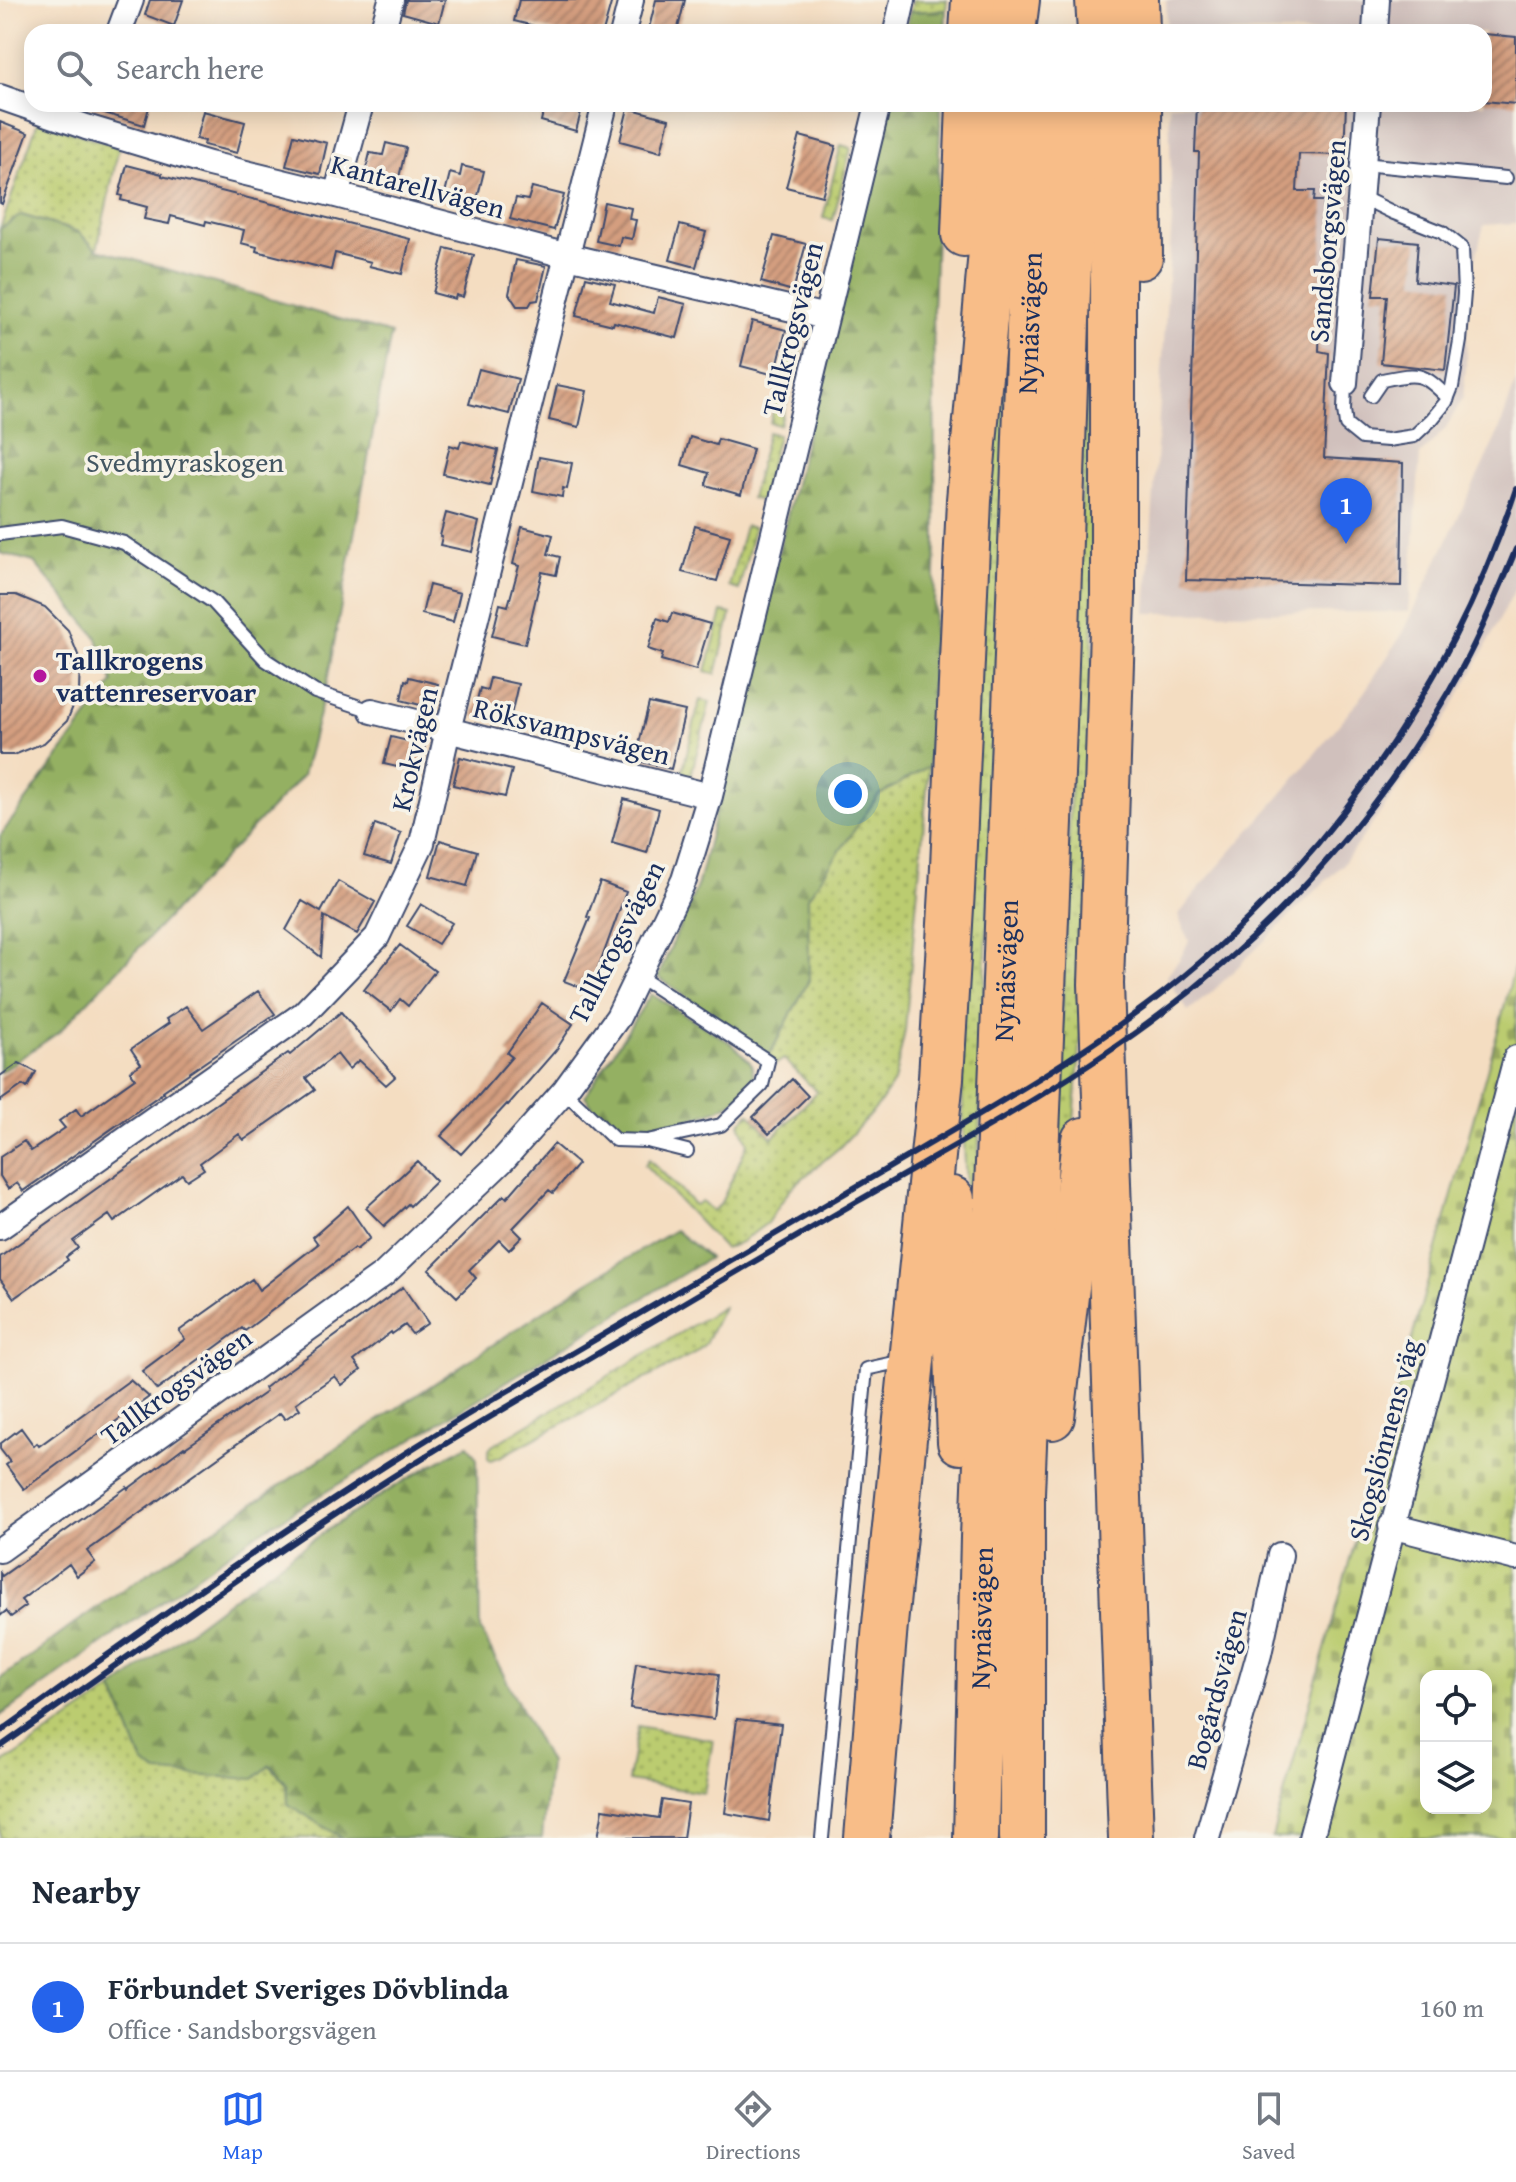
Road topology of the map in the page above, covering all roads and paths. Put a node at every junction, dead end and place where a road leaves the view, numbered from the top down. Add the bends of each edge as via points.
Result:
1 (131, 0) edge
2 (391, 0) edge
3 (631, 0) edge
4 (903, 0) edge
5 (974, 0) edge
6 (1017, 0) edge
7 (1037, 0) edge
8 (1078, 0) edge
9 (1098, 0) edge
10 (1136, 0) edge
11 (1377, 0) edge
12 (122, 24) edge
13 (384, 24) edge
14 (625, 24) edge
15 (898, 24) edge
16 (972, 24) edge
17 (1014, 24) edge
18 (1037, 24) edge
19 (1077, 24) edge
20 (1100, 24) edge
21 (1137, 24) edge
22 (1376, 24) edge
23 (0, 97) edge
24 (24, 102) edge
25 (359, 112) edge
26 (603, 112) edge
27 (876, 112) edge
28 (969, 112) edge
29 (1003, 112) edge
30 (1035, 112) edge
31 (1074, 112) edge
32 (1105, 112) edge
33 (1139, 112) edge
34 (1367, 112) edge
35 (90, 115) edge
36 (1363, 164) junction
37 (1506, 178) dead end
38 (336, 195) junction
39 (1361, 197) junction
40 (568, 256) junction
41 (826, 317) junction
42 (1345, 383) joint
43 (1371, 396) dead end
44 (1448, 398) junction
45 (969, 500) junction
46 (0, 534) edge
47 (1113, 597) junction
48 (372, 711) joint
49 (448, 730) junction
50 (710, 796) junction
51 (638, 976) junction
52 (1101, 984) junction
53 (944, 1017) junction
54 (1516, 1058) edge
55 (564, 1091) junction
56 (647, 1141) junction
57 (687, 1151) dead end
58 (0, 1227) edge
59 (912, 1359) junction
60 (1391, 1526) junction
61 (0, 1550) edge
62 (1280, 1555) dead end
63 (1516, 1558) edge
64 (976, 1766) junction
65 (822, 1838) edge
66 (867, 1838) edge
67 (976, 1838) edge
68 (1022, 1838) edge
69 (1131, 1838) edge
70 (1207, 1838) edge
71 (1311, 1838) edge

1 - 12 street
2 - 13 street
3 - 14 street
4 - 15 street
5 - 16 highway
6 - 17 highway
7 - 18 highway
8 - 19 highway
9 - 20 highway
10 - 21 highway
11 - 22 street
23 - 24 street, Kantarellvägen
25 - 38 street
26 - 40 street, Krokvägen
27 - 41 street, Tallkrogsvägen
28 - 45 highway via 964,365
29 - 45 highway
30 - 64 highway, Nynäsvägen
31 - 68 highway, Nynäsvägen via 1022,1493
32 - 47 highway via 1113,278
33 - 47 highway via 1140,299 1126,556
34 - 36 street, Sandsborgsvägen
35 - 38 street, Kantarellvägen via 209,164
36 - 37 lane
36 - 39 street, Sandsborgsvägen
38 - 40 street, Kantarellvägen
39 - 42 street, Sandsborgsvägen
39 - 44 lane via 1442,232 1462,248 1460,341
40 - 41 street, Kantarellvägen
40 - 49 street, Krokvägen
41 - 50 street, Tallkrogsvägen
42 - 44 lane via 1346,425 1362,438 1414,436
43 - 44 lane via 1382,380 1415,376 1430,380
45 - 53 highway
46 - 48 lane via 62,526 124,543 213,602 266,660 315,692
47 - 52 highway
48 - 49 street, Röksvampsvägen
49 - 50 street, Röksvampsvägen
49 - 58 street, Krokvägen via 422,843 377,937 303,1014
50 - 51 street, Tallkrogsvägen via 684,880
51 - 55 street, Tallkrogsvägen via 618,1017
51 - 56 lane via 768,1061 762,1085 721,1125
52 - 68 highway via 1048,1450 1035,1746
52 - 69 highway
53 - 59 highway
53 - 64 highway via 961,1587
54 - 60 street, Skogslönnens väg
55 - 56 lane via 615,1140
55 - 61 street, Tallkrogsvägen via 502,1161 384,1274
56 - 57 lane
59 - 65 lane via 866,1369
59 - 66 highway
60 - 63 street
60 - 71 street, Skogslönnens väg
62 - 70 street, Bogårdsvägen via 1259,1654
64 - 67 highway, Nynäsvägen

